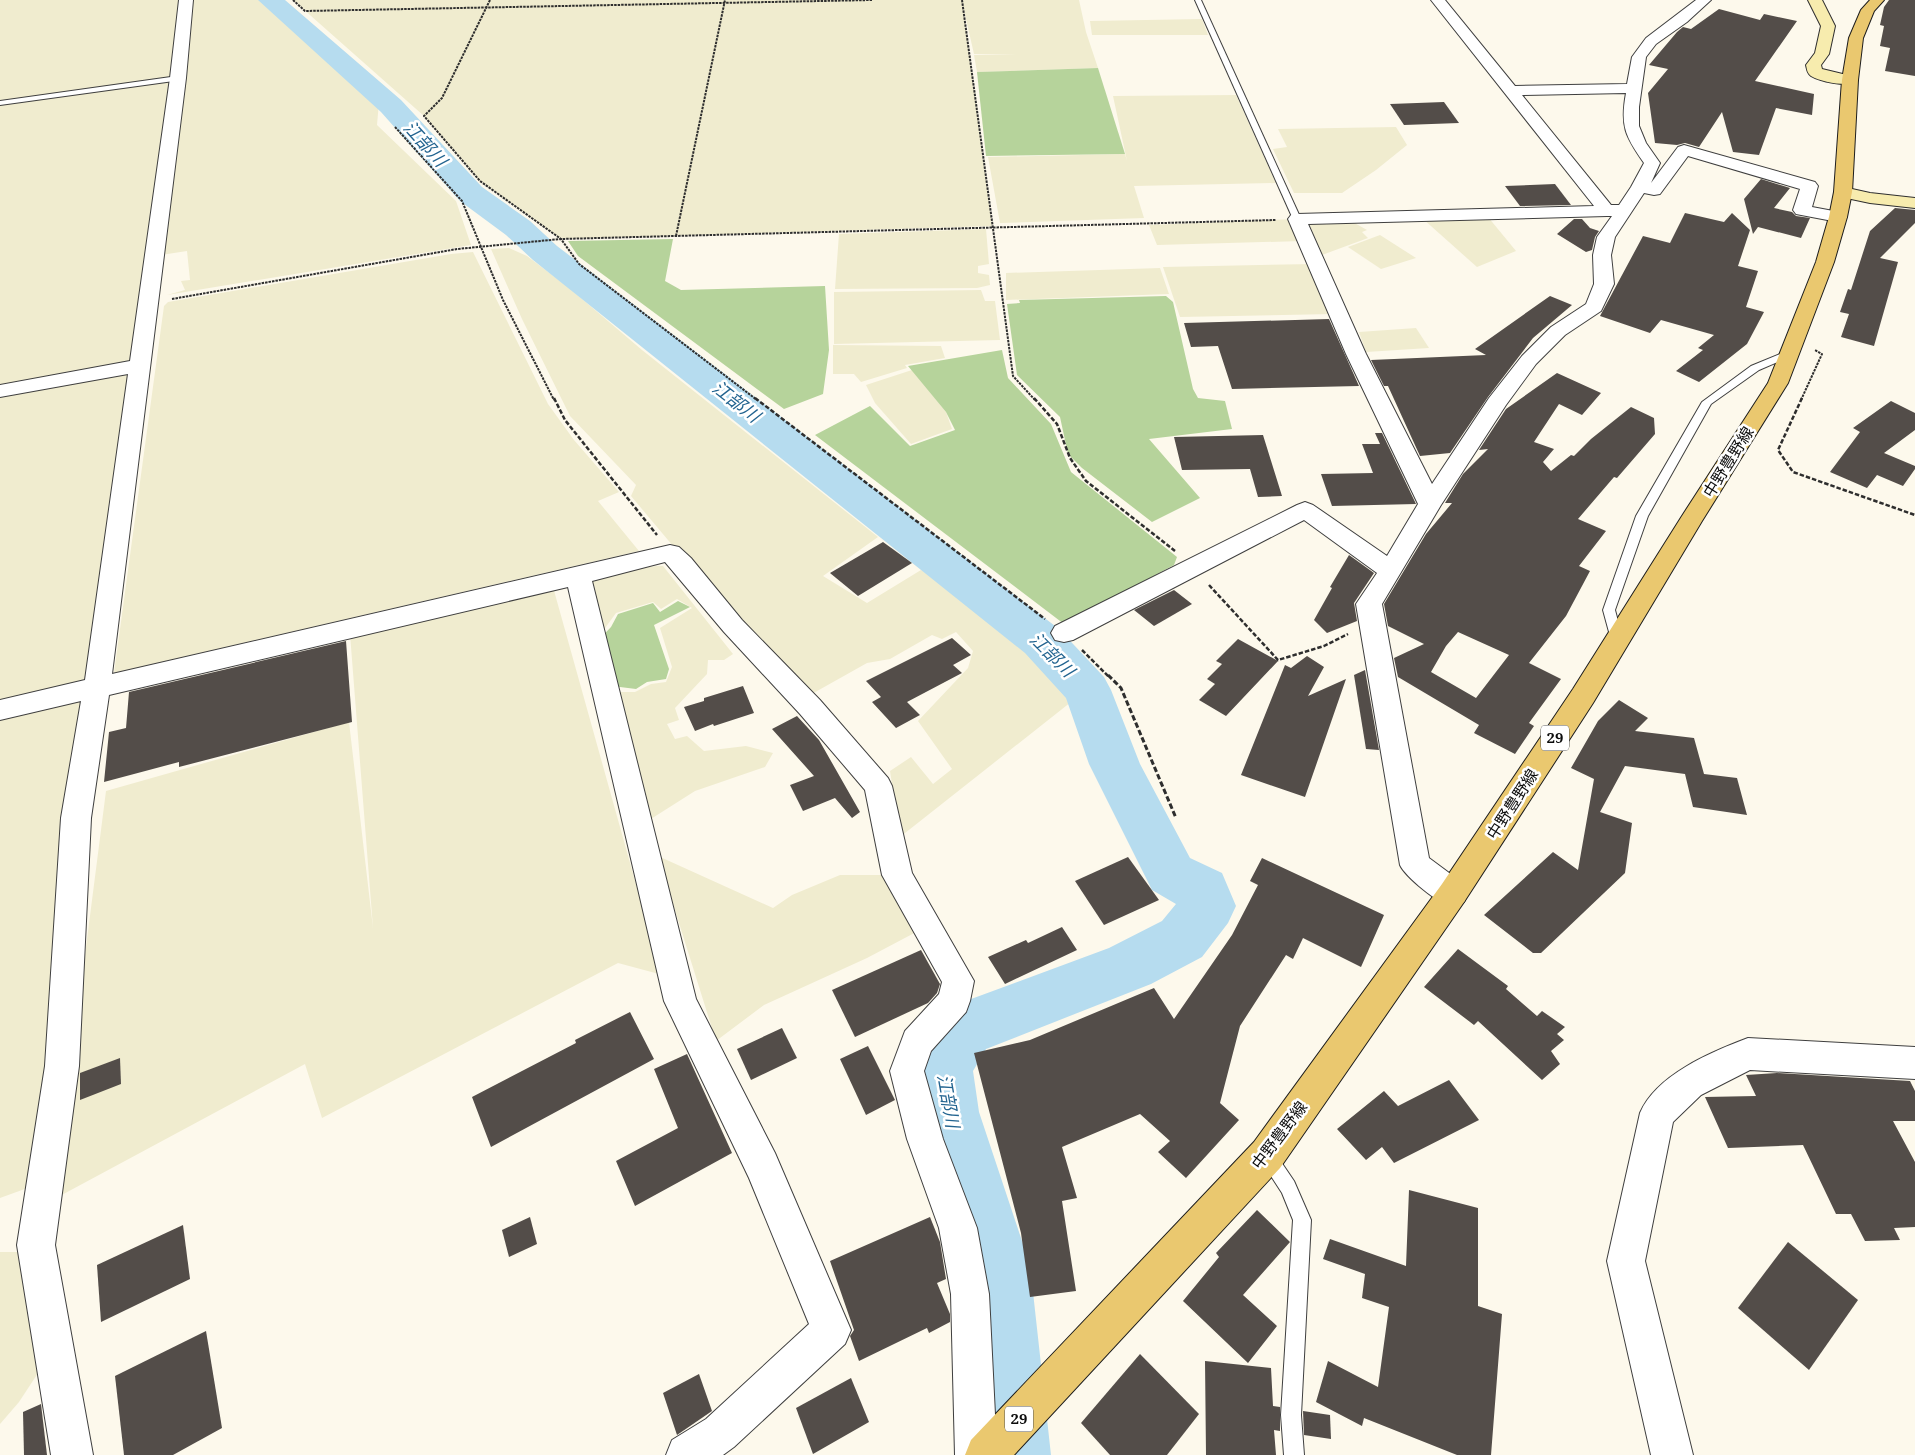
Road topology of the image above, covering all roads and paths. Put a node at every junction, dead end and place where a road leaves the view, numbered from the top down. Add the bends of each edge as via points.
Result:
1 (186, 0) edge
2 (293, 0) edge
3 (490, 0) edge
4 (725, 0) edge
5 (872, 0) edge
6 (962, 0) edge
7 (1198, 0) edge
8 (1438, 0) edge
9 (1704, 0) edge
10 (1815, 0) edge
11 (1877, 0) edge
12 (724, 4) junction
13 (486, 8) junction
14 (178, 78) junction
15 (1850, 80) junction
16 (1634, 88) junction
17 (1512, 91) junction
18 (0, 103) edge
19 (395, 127) dead end
20 (1640, 187) junction
21 (1915, 203) edge
22 (1841, 205) junction
23 (1616, 211) junction
24 (1297, 219) junction
25 (992, 226) junction
26 (676, 236) junction
27 (561, 238) junction
28 (482, 246) junction
29 (148, 303) junction
30 (1792, 346) junction
31 (139, 366) junction
32 (0, 391) edge
33 (1430, 504) junction
34 (1915, 515) edge
35 (670, 553) junction
36 (1193, 568) junction
37 (1391, 571) junction
38 (578, 576) junction
39 (1369, 604) junction
40 (1064, 633) junction
41 (1617, 640) junction
42 (97, 688) junction
43 (0, 710) edge
44 (1176, 818) dead end
45 (1453, 893) junction
46 (1915, 1063) edge
47 (1267, 1155) junction
48 (72, 1455) edge
49 (687, 1455) edge
50 (976, 1455) edge
51 (986, 1455) edge
52 (1294, 1455) edge
53 (1672, 1455) edge

1 - 14 street
2 - 13 path via 305,10
3 - 13 path
4 - 12 path
5 - 12 path
6 - 25 path
7 - 24 lane
8 - 17 street
9 - 16 street via 1651,41 1639,57
10 - 15 street via 1828,26 1822,54 1813,65 1815,72
11 - 15 main road, 中野豊野線 / 29 via 1868,10 1856,38
12 - 13 path
12 - 26 path
13 - 27 path via 442,98 424,116 480,181
14 - 18 lane
14 - 29 street
15 - 22 main road, 中野豊野線 / 29
16 - 17 street
16 - 20 street via 1630,126 1652,162
17 - 23 street
19 - 28 path via 462,201
20 - 22 street via 1654,190 1684,150 1809,186 1802,210
20 - 23 street
21 - 22 street via 1870,198
22 - 30 main road, 中野豊野線 / 29 via 1826,262
23 - 24 street
23 - 33 street via 1602,255 1604,284 1594,307 1558,332 1529,360
24 - 25 path
24 - 33 street via 1356,354
25 - 26 path
25 - 36 path via 1013,376 1057,424 1070,458 1086,481 1170,546
26 - 27 path
27 - 28 path
27 - 40 path via 579,264
28 - 29 path
28 - 35 path via 503,300 565,420
29 - 31 street
30 - 34 path via 1822,354 1778,450 1793,472
30 - 41 main road, 中野豊野線 / 29 via 1778,383
30 - 41 lane via 1707,402 1642,516 1609,610
31 - 32 street
31 - 42 street
33 - 37 street
35 - 38 street
35 - 50 street via 878,786 897,875 958,981 954,1001 917,1042 907,1071 925,1140 958,1228 969,1285
36 - 37 street via 1305,510
36 - 39 path via 1278,660 1324,646 1349,634
36 - 40 street
37 - 39 street
38 - 42 street
38 - 49 street via 680,1001 762,1166 831,1330 720,1432
39 - 45 street via 1415,865
40 - 44 path via 1121,688
41 - 45 main road, 中野豊野線 / 29
42 - 43 street
42 - 48 street via 76,818 62,1066 36,1245
45 - 47 main road, 中野豊野線 / 29
46 - 53 street via 1748,1054 1689,1083 1657,1113 1626,1261
47 - 51 main road, 中野豊野線 / 29
47 - 52 lane via 1288,1187 1302,1220 1291,1415

